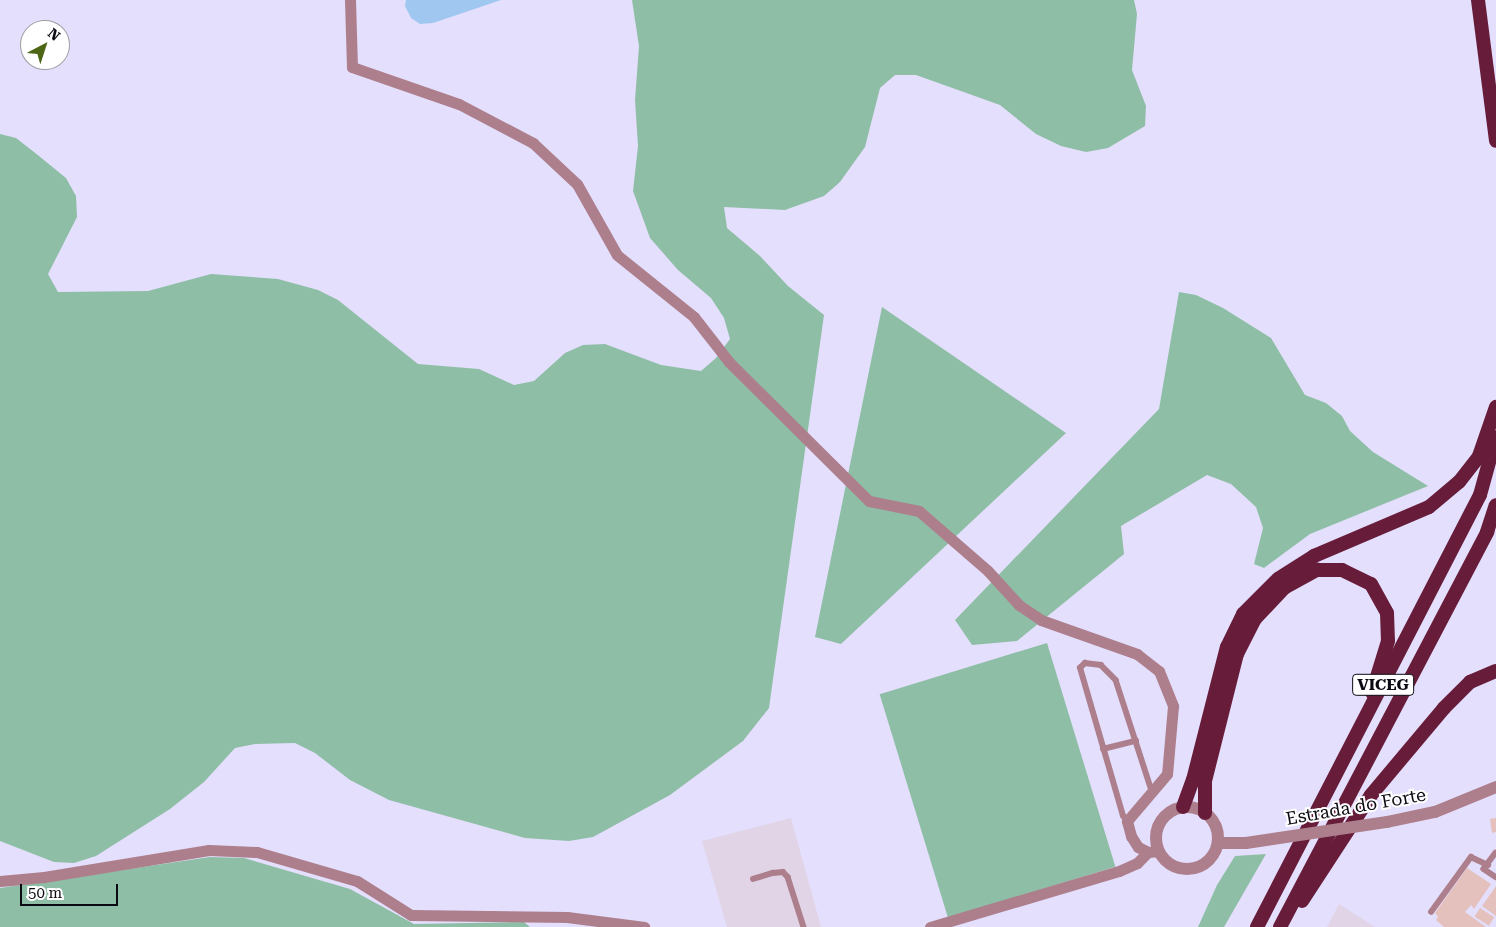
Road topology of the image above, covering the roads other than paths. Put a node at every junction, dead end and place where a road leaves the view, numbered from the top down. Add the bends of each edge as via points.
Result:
1 (350, 0) edge
2 (1478, 0) edge
3 (1496, 141) edge
4 (1496, 407) edge
5 (1496, 437) edge
6 (1496, 505) edge
7 (1496, 671) edge
8 (1363, 724) junction
9 (1136, 740) junction
10 (1103, 749) junction
11 (1496, 787) edge
12 (1153, 793) junction
13 (1183, 808) junction
14 (1205, 813) junction
15 (1128, 821) junction
16 (1218, 843) junction
17 (1153, 852) junction
18 (1496, 853) edge
19 (1488, 865) junction
20 (1496, 877) edge
21 (753, 879) dead end
22 (0, 881) edge
23 (1430, 912) dead end
24 (644, 927) edge
25 (804, 927) edge
26 (930, 927) edge
27 (1257, 927) edge
28 (1280, 927) edge
29 (1286, 927) edge

1 - 12 street via 352,67 459,104 533,143 577,184 617,255 694,317 729,362 869,501 918,511 988,572 1019,606 1041,620 1138,654 1159,671 1173,706 1167,774
2 - 3 highway
4 - 13 highway via 1479,456 1459,482 1429,507 1307,561 1278,578 1243,614 1227,647
5 - 8 highway, VICEG via 1480,495
6 - 28 highway, VICEG via 1486,532
7 - 29 highway via 1470,682 1371,795
8 - 14 highway via 1388,641 1387,613 1371,584 1342,570 1317,570 1284,588 1254,620 1237,654 1205,781
8 - 27 highway, VICEG
9 - 10 lane
9 - 10 lane via 1113,675 1101,665 1085,663 1080,668
9 - 12 lane
10 - 15 lane via 1123,816
11 - 16 street, Estrada do Forte, bridge via 1450,807 1387,822 1246,843
12 - 15 street
13 - 14 street
13 - 17 street via 1166,816 1160,823
14 - 16 street via 1216,826
15 - 17 street via 1131,836 1138,847
16 - 17 street via 1209,860 1192,869 1172,866
17 - 26 street via 1120,871
18 - 19 lane
19 - 20 lane via 1484,869
19 - 23 lane via 1471,857
21 - 25 lane via 783,872 788,877
22 - 24 street via 209,850 257,852 357,881 411,916 567,916

